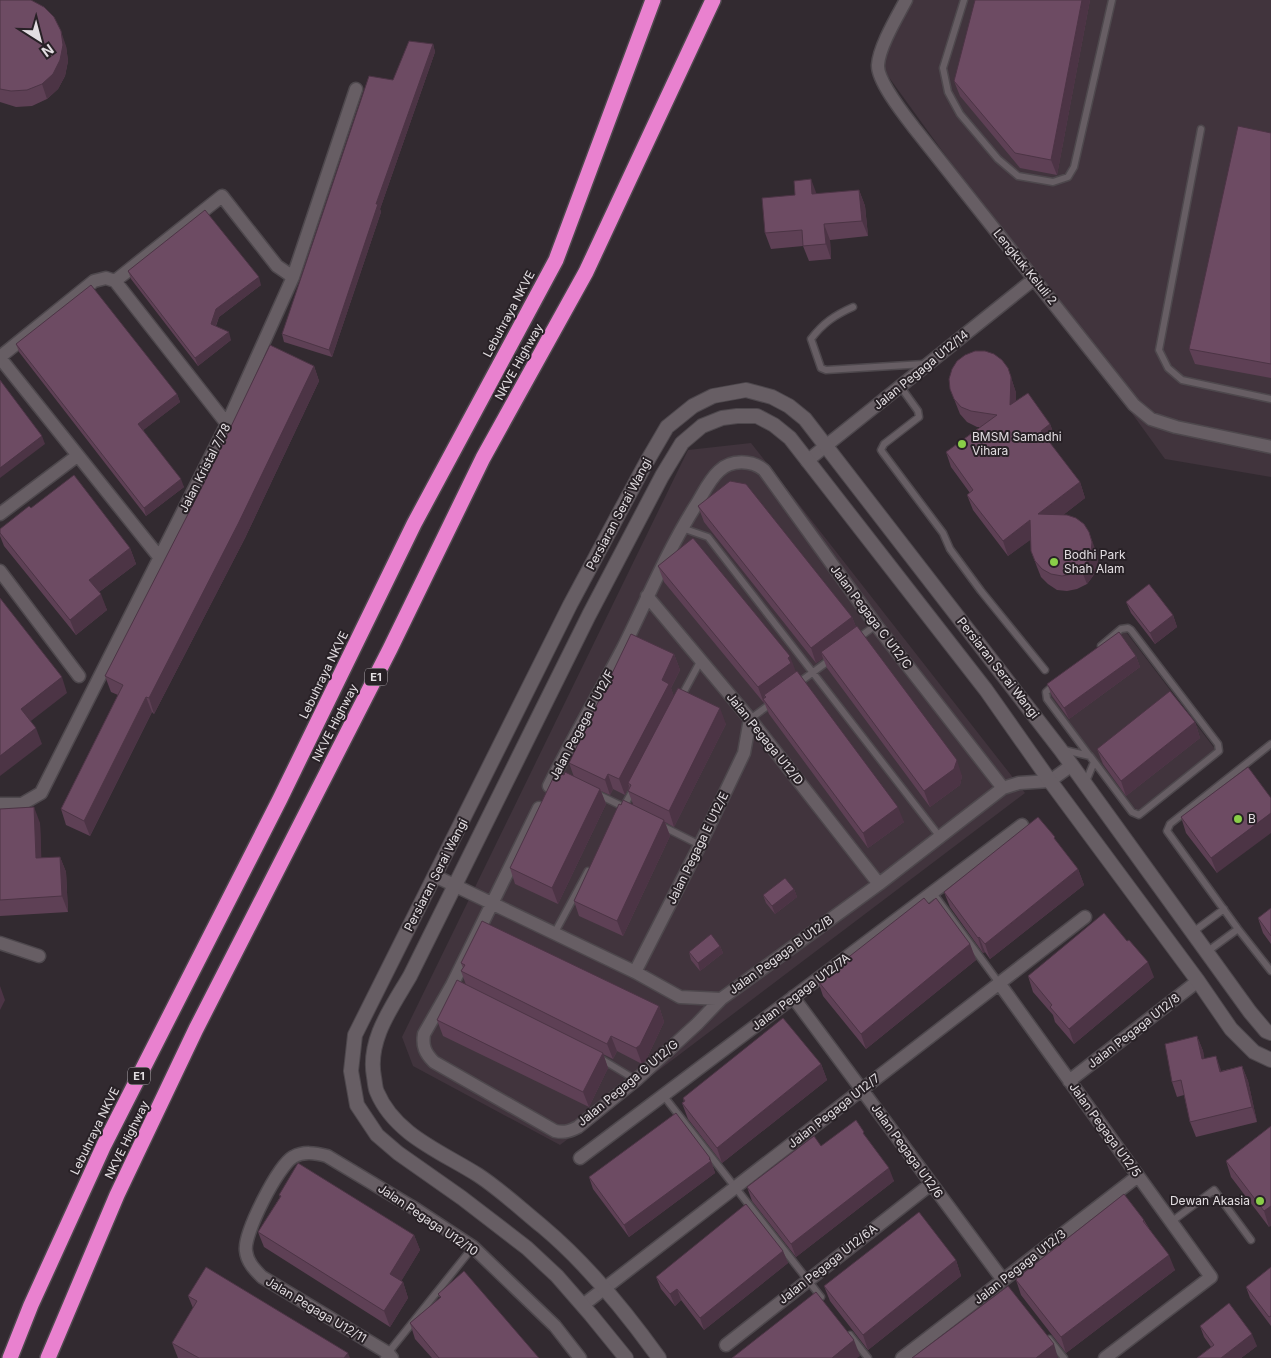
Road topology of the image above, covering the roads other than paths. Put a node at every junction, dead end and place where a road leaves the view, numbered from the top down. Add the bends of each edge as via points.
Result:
1 (653, 0) edge
2 (713, 0) edge
3 (906, 0) edge
4 (964, 0) edge
5 (1112, 0) edge
6 (356, 89) dead end
7 (1201, 129) dead end
8 (293, 277) junction
9 (1034, 279) junction
10 (115, 281) junction
11 (853, 307) dead end
12 (0, 358) edge
13 (928, 364) junction
14 (900, 386) junction
15 (1271, 399) edge
16 (227, 424) junction
17 (826, 446) junction
18 (1271, 447) edge
19 (77, 456) junction
20 (807, 461) junction
21 (731, 463) joint
22 (0, 514) edge
23 (682, 528) junction
24 (160, 558) junction
25 (0, 571) edge
26 (647, 596) junction
27 (876, 625) junction
28 (852, 642) edge
29 (1092, 653) edge
30 (837, 654) edge
31 (701, 660) junction
32 (1045, 670) dead end
33 (813, 671) junction
34 (79, 676) dead end
35 (1063, 678) edge
36 (790, 689) edge
37 (1176, 690) junction
38 (782, 695) edge
39 (1168, 696) edge
40 (678, 703) edge
41 (750, 719) junction
42 (1271, 744) edge
43 (1060, 749) junction
44 (1098, 750) edge
45 (1090, 756) junction
46 (1072, 765) junction
47 (638, 781) edge
48 (1050, 781) junction
49 (1087, 787) junction
50 (1003, 788) junction
51 (589, 791) edge
52 (0, 804) edge
53 (624, 806) junction
54 (632, 811) edge
55 (619, 815) edge
56 (649, 819) edge
57 (1022, 825) dead end
58 (940, 837) junction
59 (700, 845) junction
60 (591, 866) edge
61 (435, 876) junction
62 (879, 884) junction
63 (455, 886) junction
64 (933, 893) junction
65 (493, 903) junction
66 (1224, 909) junction
67 (1085, 917) dead end
68 (1238, 929) junction
69 (1193, 932) junction
70 (554, 934) junction
71 (0, 942) edge
72 (1208, 951) junction
73 (39, 956) dead end
74 (1271, 971) edge
75 (635, 972) junction
76 (1198, 981) junction
77 (999, 983) junction
78 (793, 997) junction
79 (721, 999) junction
80 (1271, 1033) edge
81 (424, 1050) joint
82 (588, 1052) edge
83 (1271, 1060) edge
84 (636, 1080) junction
85 (1070, 1081) junction
86 (862, 1090) junction
87 (663, 1095) junction
88 (580, 1158) dead end
89 (1138, 1176) junction
90 (931, 1184) junction
91 (735, 1187) junction
92 (264, 1199) joint
93 (1171, 1222) junction
94 (1251, 1240) dead end
95 (473, 1247) junction
96 (808, 1281) junction
97 (1006, 1284) junction
98 (604, 1288) junction
99 (826, 1304) edge
100 (583, 1305) junction
101 (844, 1327) edge
102 (1046, 1335) edge
103 (726, 1345) dead end
104 (388, 1356) edge
105 (10, 1358) edge
106 (48, 1358) edge
107 (580, 1358) edge
108 (626, 1358) edge
109 (658, 1358) edge
110 (868, 1358) edge
111 (902, 1358) edge
112 (1064, 1358) edge
113 (1105, 1358) edge

1 - 105 highway, Lebuhraya NKVE / E1 via 556,260 414,524 280,799 104,1145
2 - 106 highway, NKVE Highway / E1 via 586,272 483,458 390,650 196,1029 117,1195
3 - 9 street, Lengkuk Keluli 2 via 887,38 879,61 880,73 915,129
4 - 5 lane via 943,68 948,92 960,114 985,144 1018,176 1054,182 1068,177 1074,167
6 - 8 street, Jalan Kristal 7/78
7 - 15 lane via 1159,350 1168,368 1182,380
8 - 10 street via 277,266 222,196
8 - 16 street, Jalan Kristal 7/78
9 - 13 street, Jalan Pegaga U12/14
9 - 18 street, Lengkuk Keluli 2 via 1134,405 1152,419
10 - 12 street via 106,278 94,281
10 - 16 street
11 - 13 lane via 820,327 811,339 821,368
12 - 19 street
13 - 14 street, Jalan Pegaga U12/14
14 - 17 street, Jalan Pegaga U12/14
14 - 32 lane via 919,417 884,444 883,453 943,533 981,591
16 - 24 street, Jalan Kristal 7/78
17 - 20 street, Jalan Pegaga U12/14
17 - 43 street, Persiaran Serai Wangi
17 - 61 street, Persiaran Serai Wangi via 805,419 789,406 772,397 746,390 713,396 693,406 667,427 570,605
19 - 22 street
19 - 24 street
20 - 48 street, Persiaran Serai Wangi via 986,690
20 - 63 street, Persiaran Serai Wangi via 790,438 774,424 757,416 722,418 702,426 682,443 589,614
21 - 23 street, Jalan Pegaga F U12/F via 710,482
21 - 27 street, Jalan Pegaga C U12/C via 756,464 764,470
23 - 26 street, Jalan Pegaga F U12/F
23 - 33 lane via 708,537
24 - 52 street, Jalan Kristal 7/78 via 41,793 22,804
25 - 34 street
26 - 31 street, Jalan Pegaga U12/D
26 - 65 street, Jalan Pegaga F U12/F
27 - 28 lane
27 - 50 street, Jalan Pegaga C U12/C
29 - 37 lane via 1121,629 1128,628
30 - 33 lane
31 - 40 lane
31 - 41 street, Jalan Pegaga U12/D
33 - 36 lane
33 - 58 lane
35 - 45 lane via 1046,692 1047,699
37 - 39 lane
37 - 45 lane via 1218,744 1219,751 1142,813 1132,812
38 - 41 lane
41 - 59 street, Jalan Pegaga E U12/E via 744,753
41 - 62 street, Jalan Pegaga U12/D
42 - 66 lane via 1168,828 1168,833
43 - 45 lane
43 - 46 street, Persiaran Serai Wangi
44 - 45 lane
45 - 49 lane via 1094,762
46 - 48 street
46 - 49 street, Persiaran Serai Wangi
47 - 53 lane
48 - 50 street, Jalan Pegaga B U12/B via 1019,783
48 - 76 street, Persiaran Serai Wangi
49 - 69 street, Persiaran Serai Wangi
50 - 58 street, Jalan Pegaga B U12/B
51 - 53 lane
53 - 54 lane
53 - 55 lane
56 - 59 lane
57 - 64 street, Jalan Pegaga U12/7A
58 - 62 street, Jalan Pegaga B U12/B
59 - 75 street, Jalan Pegaga E U12/E
60 - 70 lane
61 - 63 street, Jalan Pegaga B U12/B
61 - 100 street, Persiaran Serai Wangi via 355,1035 351,1071 357,1104 377,1135 527,1248
62 - 79 street, Jalan Pegaga B U12/B
63 - 65 street, Jalan Pegaga B U12/B
63 - 98 street, Persiaran Serai Wangi via 375,1043 372,1066 377,1092 395,1120 411,1135 479,1176 545,1229
64 - 77 lane
64 - 78 street, Jalan Pegaga U12/7A
65 - 70 street, Jalan Pegaga B U12/B
65 - 81 street, Jalan Pegaga F U12/F via 456,987 424,1034
66 - 68 lane
66 - 69 lane
67 - 77 street, Jalan Pegaga U12/7
68 - 72 lane
68 - 74 lane
69 - 72 street, Persiaran Serai Wangi
70 - 75 street, Jalan Pegaga B U12/B
71 - 73 street
72 - 80 street, Persiaran Serai Wangi via 1250,1012
75 - 79 street, Jalan Pegaga B U12/B via 680,997
76 - 83 street, Persiaran Serai Wangi via 1231,1029 1254,1052
76 - 85 street, Jalan Pegaga U12/8
77 - 85 street, Jalan Pegaga U12/5
77 - 86 street, Jalan Pegaga U12/7
78 - 86 street, Jalan Pegaga U12/6
78 - 87 street, Jalan Pegaga U12/7A
79 - 84 street, Jalan Pegaga G U12/G
81 - 84 street, Jalan Pegaga G U12/G via 434,1062 562,1132 578,1127
82 - 84 lane
85 - 89 street, Jalan Pegaga U12/5
86 - 90 street, Jalan Pegaga U12/6
86 - 91 street, Jalan Pegaga U12/7
87 - 88 street, Jalan Pegaga U12/7A
87 - 91 lane
89 - 93 street, Jalan Pegaga U12/5
89 - 97 street, Jalan Pegaga U12/3
90 - 96 street, Jalan Pegaga U12/6A
90 - 97 street, Jalan Pegaga U12/6
91 - 96 lane
91 - 98 street, Jalan Pegaga U12/7
92 - 95 street, Jalan Pegaga U12/10 via 284,1165 304,1153 316,1153 327,1156 409,1205
92 - 104 street, Jalan Pegaga U12/11 via 245,1242 246,1253 255,1270
93 - 94 lane via 1214,1190
93 - 113 street, Jalan Pegaga U12/5 via 1211,1277
95 - 104 lane
95 - 107 street, Jalan Pegaga U12/10 via 555,1326
96 - 99 lane
96 - 103 street, Jalan Pegaga U12/6A
97 - 111 street, Jalan Pegaga U12/3
98 - 100 street, Jalan Pegaga U12/7
98 - 109 street, Persiaran Serai Wangi
100 - 108 street, Persiaran Serai Wangi
101 - 110 lane
102 - 112 lane

